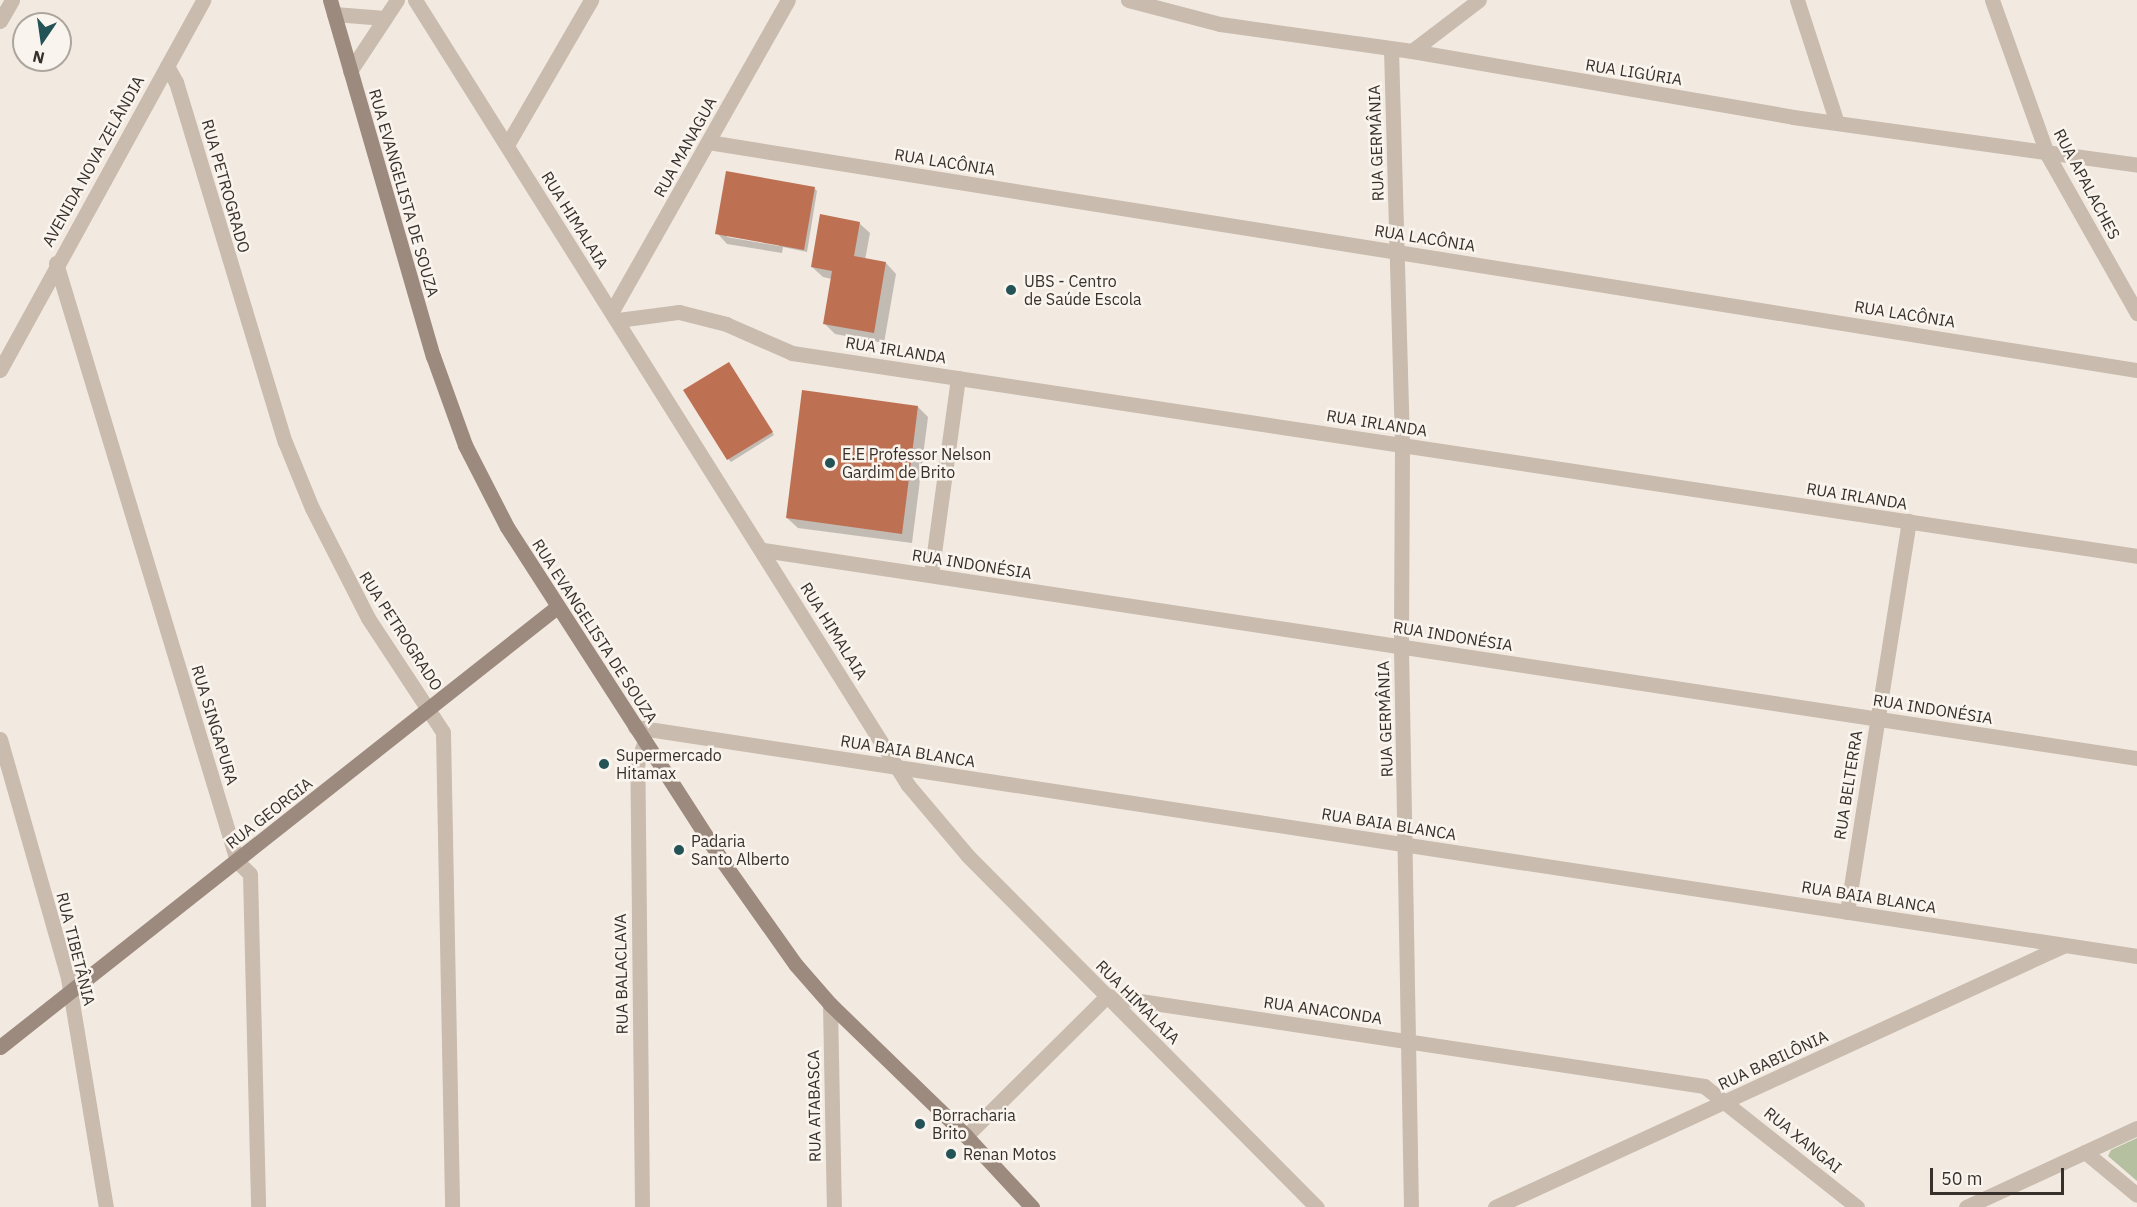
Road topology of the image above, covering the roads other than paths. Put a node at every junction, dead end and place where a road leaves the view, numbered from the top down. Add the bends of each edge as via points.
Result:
1 (12, 0) edge
2 (203, 0) edge
3 (397, 0) edge
4 (415, 0) edge
5 (591, 0) edge
6 (788, 0) edge
7 (1128, 0) edge
8 (1479, 0) edge
9 (1797, 0) edge
10 (1992, 0) edge
11 (1154, 3) edge
12 (332, 7) edge
13 (385, 18) junction
14 (0, 21) edge
15 (1391, 49) junction
16 (1412, 51) junction
17 (167, 66) junction
18 (350, 71) junction
19 (1837, 123) junction
20 (708, 142) junction
21 (507, 145) junction
22 (2047, 154) junction
23 (2137, 165) edge
24 (1397, 252) junction
25 (56, 263) junction
26 (2137, 313) edge
27 (615, 315) junction
28 (16, 340) junction
29 (0, 343) edge
30 (0, 370) edge
31 (2137, 370) edge
32 (958, 378) junction
33 (1402, 445) junction
34 (1909, 521) junction
35 (764, 550) junction
36 (2137, 556) edge
37 (931, 575) junction
38 (557, 606) junction
39 (1401, 647) junction
40 (430, 708) junction
41 (1876, 719) junction
42 (635, 727) junction
43 (0, 739) edge
44 (645, 741) junction
45 (2137, 758) edge
46 (897, 768) junction
47 (1407, 844) junction
48 (237, 861) junction
49 (1847, 912) junction
50 (2065, 945) junction
51 (2137, 956) edge
52 (71, 994) junction
53 (1107, 996) junction
54 (830, 1004) junction
55 (1411, 1041) junction
56 (1, 1046) edge
57 (1726, 1101) junction
58 (2137, 1128) edge
59 (966, 1136) junction
60 (2085, 1152) junction
61 (2137, 1195) edge
62 (1028, 1205) edge
63 (106, 1207) edge
64 (258, 1207) edge
65 (452, 1207) edge
66 (642, 1207) edge
67 (834, 1207) edge
68 (1317, 1207) edge
69 (1412, 1207) edge
70 (1495, 1207) edge
71 (1857, 1207) edge
72 (1966, 1207) edge

1 - 14 street
2 - 17 street, AVENIDA NOVA ZELÂNDIA
3 - 13 street
4 - 21 street, RUA HIMALAIA
5 - 21 street
6 - 20 street, RUA MANAGUA
7 - 11 street, RUA LIGÚRIA
8 - 16 street
9 - 19 street
10 - 22 street, RUA APALACHES
11 - 15 street, RUA LIGÚRIA via 1220,24
12 - 13 street
12 - 18 main road, RUA EVANGELISTA DE SOUZA
13 - 18 street
15 - 16 street, RUA LIGÚRIA
15 - 24 street, RUA GERMÂNIA
16 - 19 street, RUA LIGÚRIA
17 - 25 street, AVENIDA NOVA ZELÂNDIA
17 - 40 street, RUA PETROGRADO via 176,82 289,453 357,600
18 - 38 main road, RUA EVANGELISTA DE SOUZA via 433,356 461,434 507,527
19 - 22 street, RUA LIGÚRIA
20 - 24 street, RUA LACÔNIA
20 - 27 street, RUA MANAGUA
21 - 27 street, RUA HIMALAIA
22 - 23 street, RUA LIGÚRIA
22 - 26 street, RUA APALACHES
24 - 31 street, RUA LACÔNIA
24 - 33 street, RUA GERMÂNIA
25 - 28 street, AVENIDA NOVA ZELÂNDIA
25 - 48 street, RUA SINGAPURA
27 - 32 street, RUA IRLANDA via 679,312 726,324 792,353
27 - 35 street, RUA HIMALAIA
28 - 29 street
28 - 30 street, AVENIDA NOVA ZELÂNDIA
32 - 33 street, RUA IRLANDA
32 - 37 street
33 - 34 street, RUA IRLANDA
33 - 39 street, RUA GERMÂNIA
34 - 36 street, RUA IRLANDA
34 - 41 street, RUA BELTERRA
35 - 37 street, RUA INDONÉSIA
35 - 46 street, RUA HIMALAIA
37 - 39 street, RUA INDONÉSIA
38 - 40 main road, RUA GEORGIA
38 - 42 main road, RUA EVANGELISTA DE SOUZA
39 - 41 street, RUA INDONÉSIA
39 - 47 street, RUA GERMÂNIA
40 - 48 main road, RUA GEORGIA
40 - 65 street, RUA PETROGRADO via 443,732
41 - 45 street, RUA INDONÉSIA
41 - 49 street, RUA BELTERRA
42 - 44 main road, RUA EVANGELISTA DE SOUZA
42 - 46 street, RUA BAIA BLANCA
43 - 52 street, RUA TIBETÂNIA
44 - 54 main road, RUA EVANGELISTA DE SOUZA via 766,926
44 - 66 street, RUA BALACLAVA via 637,763
46 - 47 street, RUA BAIA BLANCA
46 - 53 street, RUA HIMALAIA via 968,856
47 - 49 street, RUA BAIA BLANCA
47 - 55 street, RUA GERMÂNIA
48 - 52 main road, RUA GEORGIA
48 - 64 street, RUA SINGAPURA via 250,874
49 - 50 street, RUA BAIA BLANCA
50 - 51 street, RUA BAIA BLANCA
50 - 57 street, RUA BABILÔNIA
52 - 56 main road, RUA GEORGIA
52 - 63 street, RUA TIBETÂNIA
53 - 55 street, RUA ANACONDA
53 - 59 street
53 - 68 street, RUA HIMALAIA
54 - 59 main road, RUA EVANGELISTA DE SOUZA
54 - 67 street, RUA ATABASCA
55 - 57 street, RUA ANACONDA via 1680,1080 1704,1086
55 - 69 street, RUA GERMÂNIA
57 - 70 street, RUA BABILÔNIA
57 - 71 street, RUA XANGAI
58 - 60 street
59 - 62 main road, RUA EVANGELISTA DE SOUZA
60 - 61 street
60 - 72 street

